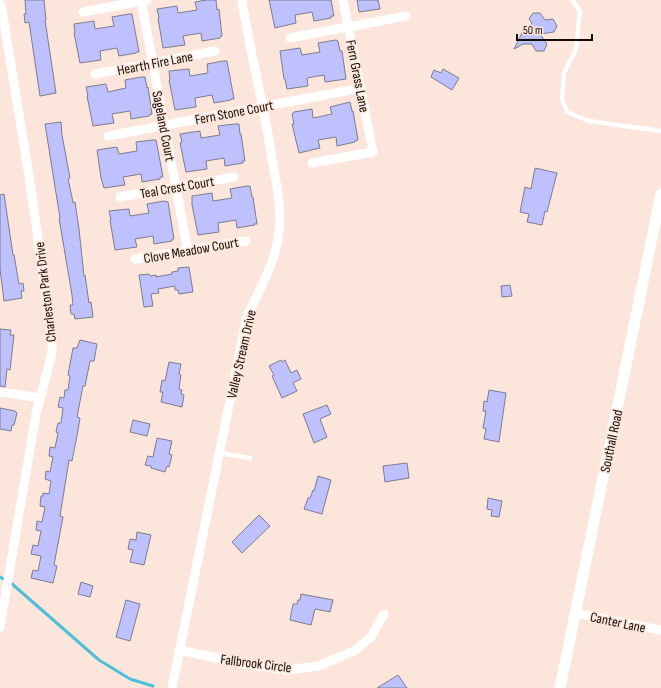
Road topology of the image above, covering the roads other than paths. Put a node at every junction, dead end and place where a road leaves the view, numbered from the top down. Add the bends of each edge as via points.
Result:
1 (143, 0) edge
2 (242, 0) edge
3 (344, 0) edge
4 (572, 0) edge
5 (0, 4) edge
6 (83, 12) dead end
7 (406, 16) dead end
8 (349, 27) junction
9 (290, 38) dead end
10 (214, 51) dead end
11 (152, 64) junction
12 (95, 74) dead end
13 (361, 88) junction
14 (263, 107) junction
15 (164, 126) junction
16 (661, 131) edge
17 (108, 136) dead end
18 (312, 163) dead end
19 (234, 177) dead end
20 (176, 188) junction
21 (661, 194) edge
22 (120, 197) dead end
23 (246, 241) dead end
24 (188, 252) junction
25 (135, 259) dead end
26 (0, 392) edge
27 (40, 398) junction
28 (219, 452) junction
29 (250, 458) dead end
30 (575, 613) junction
31 (384, 614) dead end
32 (0, 627) edge
33 (661, 630) edge
34 (179, 650) junction
35 (172, 688) edge
36 (560, 688) edge

1 - 6 street
1 - 11 street, Sageland Court
2 - 14 street, Valley Stream Drive
3 - 8 street, Fern Grass Lane
4 - 16 lane via 580,11 576,49 564,73 562,99 566,112 590,121
5 - 27 street, Charleston Park Drive via 52,335 52,353
7 - 8 street
8 - 9 street
8 - 13 street, Fern Grass Lane
10 - 11 street, Hearth Fire Lane
11 - 12 street, Hearth Fire Lane
11 - 15 street, Sageland Court
13 - 14 street, Fern Stone Court
13 - 18 street, Fern Grass Lane via 373,152
14 - 15 street, Fern Stone Court
14 - 28 street, Valley Stream Drive via 280,207 279,232 265,280 247,316
15 - 17 street, Fern Stone Court
15 - 20 street, Sageland Court
19 - 20 street, Teal Crest Court
20 - 22 street, Teal Crest Court
20 - 24 street, Sageland Court
21 - 30 street, Southall Road
23 - 24 street, Clove Meadow Court
24 - 25 street, Clove Meadow Court
26 - 27 street
27 - 32 street, Charleston Park Drive
28 - 29 lane
28 - 34 street, Valley Stream Drive
30 - 33 street, Canter Lane
30 - 36 street, Southall Road
31 - 34 street, Fallbrook Circle via 372,637 354,651 318,666 287,670
34 - 35 street, Valley Stream Drive

